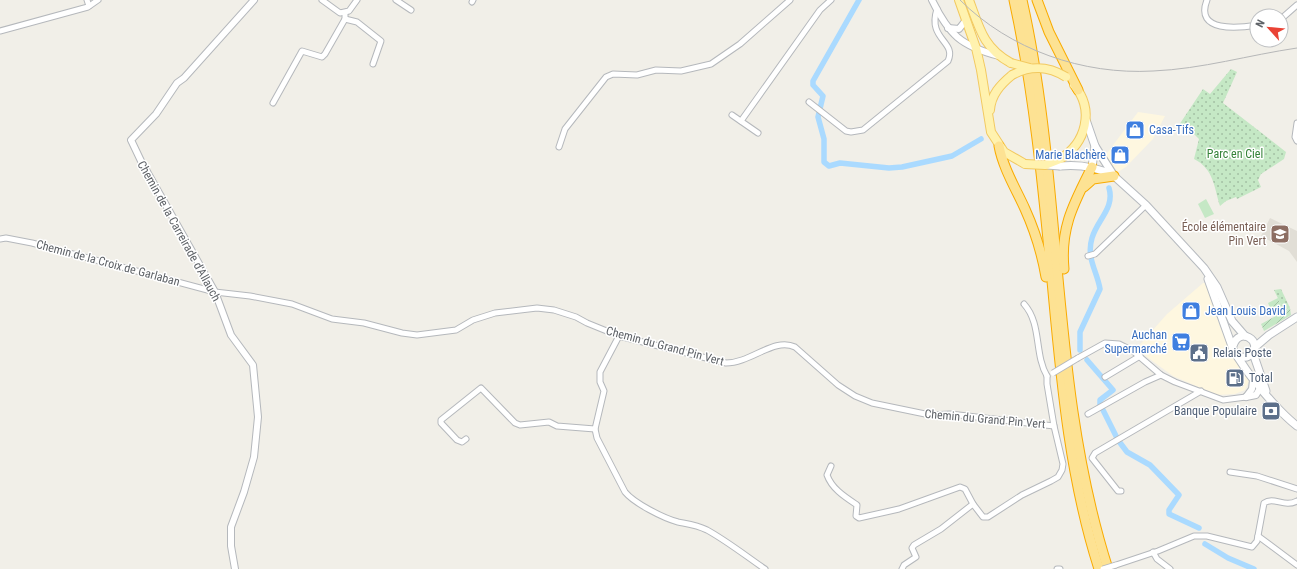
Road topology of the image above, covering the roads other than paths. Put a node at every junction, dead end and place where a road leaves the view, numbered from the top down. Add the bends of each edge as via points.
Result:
1 (87, 0) edge
2 (98, 0) edge
3 (254, 0) edge
4 (322, 0) edge
5 (357, 0) edge
6 (396, 0) edge
7 (790, 0) edge
8 (831, 0) edge
9 (932, 0) edge
10 (960, 0) edge
11 (969, 0) edge
12 (1014, 0) edge
13 (1022, 0) edge
14 (1037, 0) edge
15 (1207, 0) edge
16 (1297, 5) edge
17 (89, 6) junction
18 (937, 9) junction
19 (411, 10) dead end
20 (1289, 12) edge
21 (345, 13) junction
22 (965, 16) junction
23 (345, 19) junction
24 (1249, 25) edge
25 (948, 28) junction
26 (0, 31) edge
27 (1025, 33) junction
28 (976, 48) junction
29 (999, 56) junction
30 (373, 64) dead end
31 (1031, 68) junction
32 (1068, 74) junction
33 (1078, 90) joint
34 (809, 102) dead end
35 (273, 103) dead end
36 (732, 115) dead end
37 (989, 117) junction
38 (1086, 120) junction
39 (741, 121) junction
40 (1297, 123) edge
41 (758, 133) dead end
42 (1297, 141) edge
43 (998, 146) junction
44 (1095, 146) junction
45 (559, 147) dead end
46 (1060, 162) junction
47 (1092, 167) junction
48 (1114, 176) junction
49 (1078, 195) junction
50 (1146, 205) junction
51 (0, 239) edge
52 (1090, 256) dead end
53 (1204, 268) junction
54 (215, 292) junction
55 (1024, 304) dead end
56 (1297, 317) edge
57 (1269, 335) junction
58 (619, 336) junction
59 (1247, 337) junction
60 (1058, 345) junction
61 (1233, 346) junction
62 (1254, 350) junction
63 (1140, 356) junction
64 (1240, 356) junction
65 (1069, 375) junction
66 (1161, 375) junction
67 (1048, 376) junction
68 (1105, 377) dead end
69 (1253, 380) junction
70 (1262, 386) junction
71 (1201, 391) junction
72 (1246, 397) junction
73 (1088, 414) dead end
74 (1054, 426) junction
75 (1297, 426) edge
76 (595, 429) junction
77 (466, 439) dead end
78 (831, 466) dead end
79 (1230, 472) dead end
80 (1297, 489) edge
81 (1121, 491) dead end
82 (1297, 501) edge
83 (973, 504) junction
84 (1258, 536) junction
85 (1153, 552) junction
86 (1297, 565) edge
87 (1112, 567) edge
88 (235, 569) edge
89 (765, 569) edge
90 (902, 569) edge
91 (1099, 569) edge
92 (1103, 569) edge
93 (1170, 569) edge

1 - 17 street
2 - 17 street
3 - 54 street, Chemin de la Carreirade d'Allauch via 177,83 156,114 131,140
4 - 21 street via 340,13
5 - 21 street
6 - 19 street
7 - 45 street via 740,44 711,64 685,71 656,70 637,75 614,74 606,77 565,129
8 - 39 street via 820,10
9 - 18 street
10 - 22 main road
11 - 29 main road via 979,30
12 - 27 highway
13 - 27 highway
14 - 32 highway
15 - 24 street via 1205,11 1208,19 1215,25 1229,28
16 - 20 street
17 - 26 street
18 - 25 street
18 - 34 street via 935,29 950,49 944,65 863,130 846,130
21 - 23 street
22 - 25 street via 959,29
22 - 28 main road
23 - 30 street via 357,22 381,41
23 - 35 street via 322,57 302,51
25 - 28 street via 954,36
27 - 60 highway via 1023,48 1033,110
27 - 65 highway via 1032,52
28 - 29 street
28 - 37 main road
29 - 31 main road, bridge via 1011,63
31 - 32 main road, bridge
31 - 37 main road, bridge via 1012,75 1002,83 990,105
32 - 33 highway
33 - 38 main road via 1086,110
36 - 39 street
37 - 43 main road via 991,132
38 - 44 main road
38 - 46 main road via 1077,145
39 - 41 street
40 - 42 street
43 - 46 main road, bridge via 1011,158 1025,164 1045,165
43 - 60 highway via 1040,246
44 - 47 main road
44 - 48 main road
46 - 47 main road
47 - 48 main road
47 - 49 highway
48 - 49 highway via 1093,179
48 - 50 main road
49 - 65 highway via 1069,215 1064,238
50 - 52 street
50 - 53 main road
51 - 54 street, Chemin de la Croix de Garlaban via 32,243
53 - 59 main road via 1216,286 1232,321
53 - 61 main road
54 - 58 street, Chemin du Grand Pin Vert via 285,303 332,319 364,322 417,335 456,330 473,320 495,313 537,308 576,317
54 - 88 street, Chemin de la Carreirade d'Allauch via 231,335 253,365 258,417 254,457 231,527
55 - 67 street via 1034,317 1040,354
56 - 57 main road
57 - 59 main road
57 - 62 main road
58 - 74 street, Chemin du Grand Pin Vert via 726,363 755,356 777,344 789,344 796,347 838,385 872,403 930,415 950,414
58 - 76 street via 600,372 600,382 604,391
59 - 61 main road via 1237,339
59 - 62 main road
60 - 91 highway via 1071,453
61 - 64 main road via 1234,352
62 - 64 main road via 1246,357
62 - 70 main road
63 - 66 street
63 - 67 street, bridge via 1126,346 1105,343
63 - 68 street
64 - 69 main road
65 - 87 highway via 1079,452
66 - 71 street
66 - 73 street
67 - 74 street
69 - 70 main road
69 - 72 street via 1252,389
70 - 72 street via 1256,395
70 - 75 main road
71 - 72 street via 1223,400
71 - 81 street via 1095,453 1092,458
74 - 83 street via 1063,464 1058,477 1022,495 986,518
76 - 77 street via 557,426 549,422 520,425 481,388 441,420 457,440 462,442
76 - 89 street via 597,438 629,497 671,519 707,530
78 - 83 street via 827,475 829,481 856,505 856,516 859,518 899,509 960,487 965,489
79 - 80 street via 1257,476
82 - 84 street via 1287,505 1271,501 1264,503
83 - 90 street via 941,529 914,545 912,548 916,557
84 - 85 street via 1252,547 1207,536 1194,536
84 - 86 street
85 - 87 street
85 - 93 street via 1157,559
87 - 92 street, bridge

